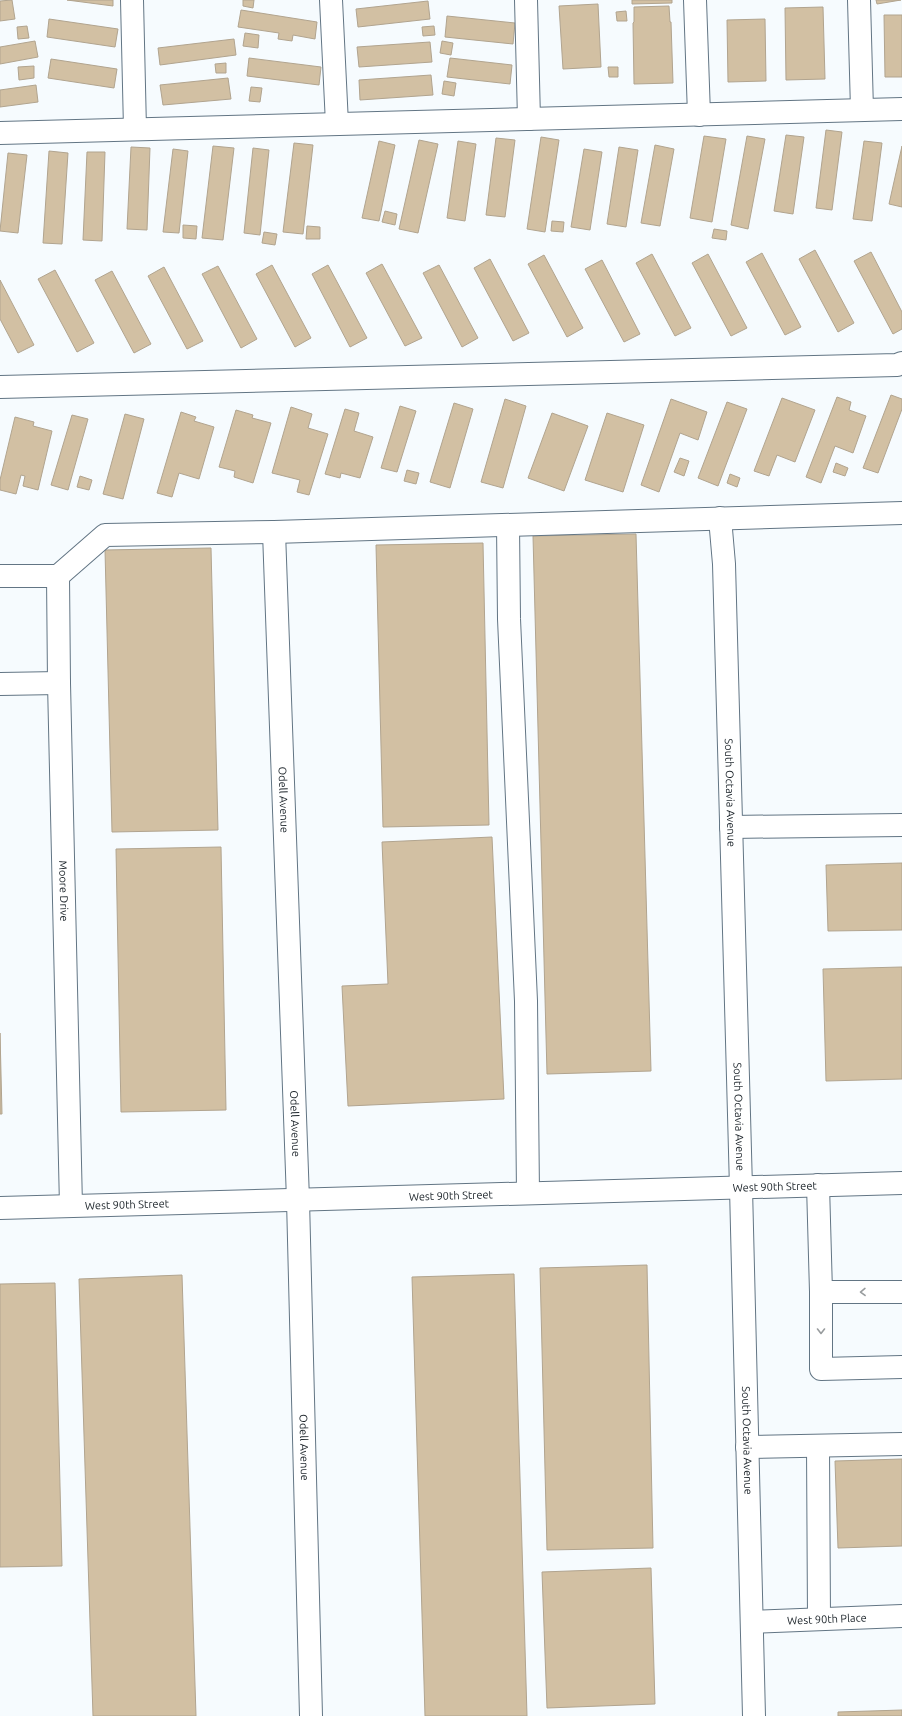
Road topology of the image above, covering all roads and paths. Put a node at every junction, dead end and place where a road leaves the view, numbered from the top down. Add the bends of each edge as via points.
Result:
1 (132, 0) edge
2 (331, 0) edge
3 (526, 0) edge
4 (695, 0) edge
5 (859, 0) edge
6 (902, 109) edge
7 (862, 110) junction
8 (699, 115) junction
9 (529, 119) junction
10 (336, 124) junction
11 (135, 130) junction
12 (0, 133) edge
13 (902, 363) edge
14 (0, 387) edge
15 (902, 513) edge
16 (720, 518) junction
17 (508, 525) junction
18 (274, 532) junction
19 (0, 576) edge
20 (58, 576) junction
21 (59, 683) junction
22 (0, 684) edge
23 (902, 825) edge
24 (731, 827) junction
25 (902, 1183) edge
26 (818, 1185) junction
27 (742, 1188) junction
28 (528, 1193) junction
29 (298, 1200) junction
30 (71, 1206) junction
31 (0, 1208) edge
32 (821, 1292) junction
33 (902, 1292) edge
34 (902, 1367) edge
35 (902, 1444) edge
36 (818, 1446) junction
37 (748, 1447) junction
38 (902, 1616) edge
39 (819, 1619) junction
40 (752, 1622) junction
41 (311, 1716) edge
42 (754, 1716) edge

1 - 11 street
2 - 10 street
3 - 9 street
4 - 8 street
5 - 7 street
6 - 7 street
7 - 8 street
8 - 9 street
9 - 10 street
10 - 11 street
11 - 12 street
13 - 14 street
15 - 16 street
16 - 17 street
16 - 24 street, South Octavia Avenue via 724,564
17 - 18 street
17 - 28 street via 526,1001
18 - 20 street via 105,535
18 - 29 street, Odell Avenue
19 - 20 street
20 - 21 street, Moore Drive
21 - 22 street
21 - 30 street, Moore Drive
23 - 24 street
24 - 27 street, South Octavia Avenue
25 - 26 street, West 90th Street
26 - 27 street, West 90th Street
26 - 32 street
27 - 28 street, West 90th Street
27 - 37 street, South Octavia Avenue
28 - 29 street, West 90th Street
29 - 30 street, West 90th Street
29 - 41 street, Odell Avenue
30 - 31 street, West 90th Street
33 -> 32 street
32 -> 34 street via 821,1368
35 - 36 street
36 - 37 street
36 - 39 street
37 - 40 street, South Octavia Avenue
38 - 39 street, West 90th Place
39 - 40 street, West 90th Place
40 - 42 street, South Octavia Avenue

